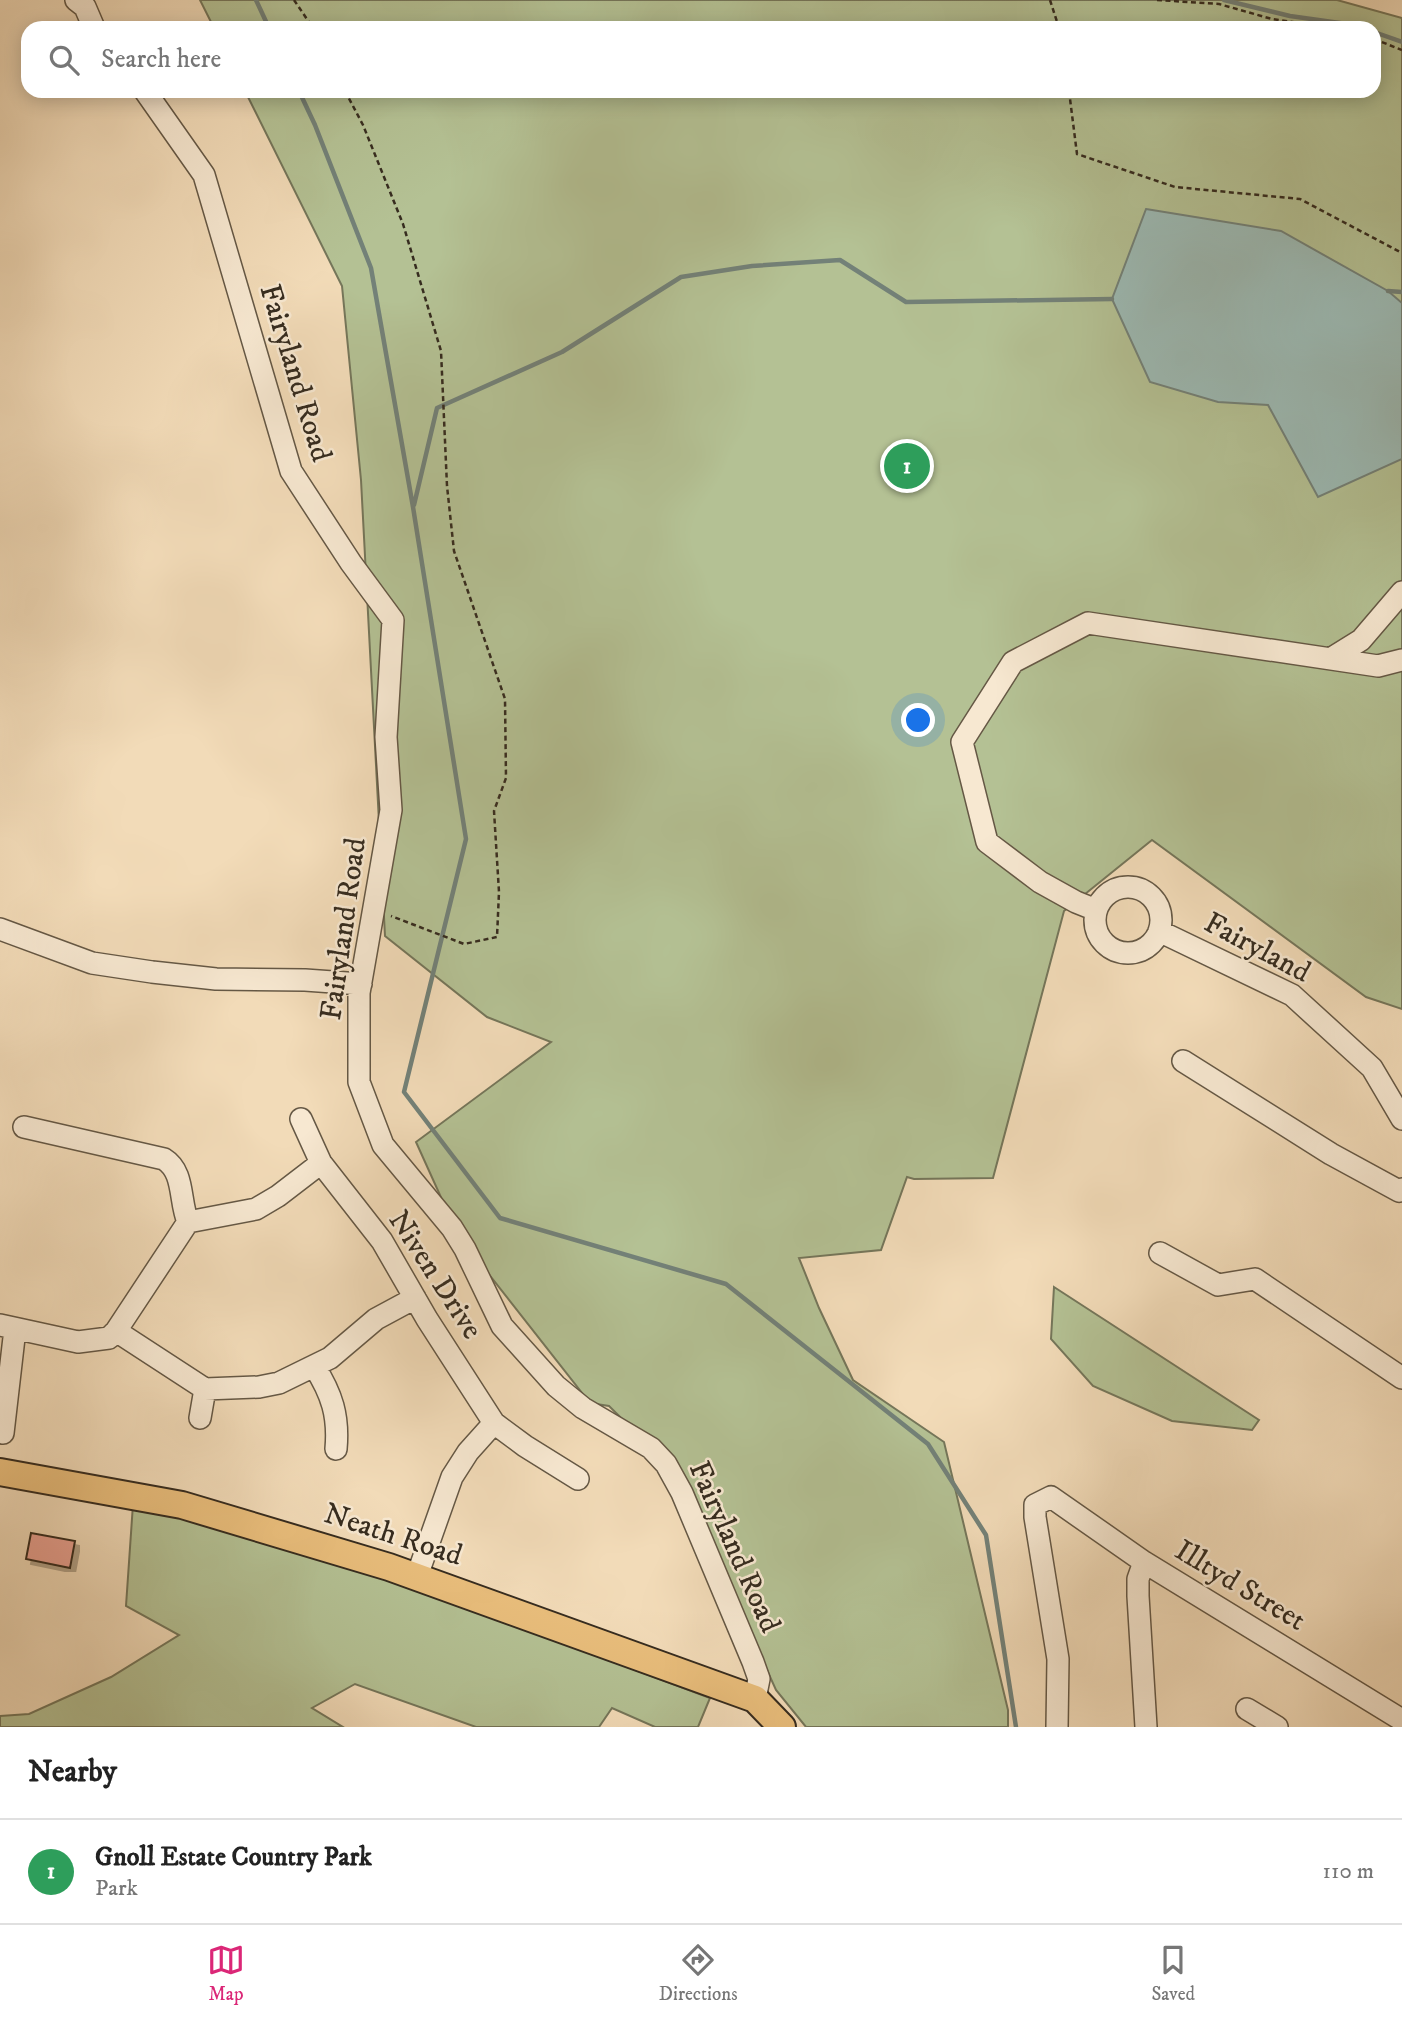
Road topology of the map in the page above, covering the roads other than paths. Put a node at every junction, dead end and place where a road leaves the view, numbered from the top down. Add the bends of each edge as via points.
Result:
1 (76, 0) edge
2 (91, 21) edge
3 (150, 98) edge
4 (1402, 592) edge
5 (1332, 658) junction
6 (1402, 660) edge
7 (1096, 910) junction
8 (0, 929) edge
9 (1159, 930) junction
10 (361, 984) junction
11 (1183, 1061) dead end
12 (301, 1119) dead end
13 (1402, 1119) edge
14 (24, 1126) dead end
15 (321, 1163) junction
16 (1402, 1189) edge
17 (188, 1222) junction
18 (1160, 1252) dead end
19 (415, 1298) junction
20 (7, 1327) edge
21 (116, 1331) junction
22 (314, 1366) junction
23 (1402, 1378) edge
24 (205, 1389) junction
25 (200, 1418) dead end
26 (494, 1423) junction
27 (3, 1433) dead end
28 (336, 1449) dead end
29 (0, 1472) edge
30 (578, 1479) dead end
31 (1144, 1562) junction
32 (417, 1576) junction
33 (755, 1699) junction
34 (1247, 1709) dead end
35 (1402, 1720) edge
36 (782, 1727) edge
37 (1056, 1727) edge
38 (1146, 1727) edge
39 (1277, 1727) edge

1 - 2 street
3 - 10 street, Fairyland Road via 204,175 291,471 393,620 386,737 391,810
4 - 5 street via 1361,640
5 - 6 street via 1378,666
5 - 7 street via 1088,623 1013,662 962,742 987,842 1040,881
7 - 9 street via 1110,892 1139,889 1156,903
7 - 9 street via 1096,930 1102,940 1123,953 1145,948
8 - 10 street via 92,963 216,979
9 - 13 street, Fairyland via 1293,995 1372,1068
10 - 33 street, Fairyland Road via 359,1082 383,1145 452,1228 502,1326 583,1408 651,1448 666,1464 753,1662 759,1679
11 - 16 street via 1332,1154
12 - 15 street, Niven Drive
14 - 17 street via 164,1159 177,1175
15 - 17 street via 256,1209
15 - 19 street, Niven Drive via 382,1241
17 - 21 street
18 - 23 street via 1218,1285 1255,1279
19 - 22 street via 376,1319
19 - 26 street, Niven Drive
20 - 21 street via 78,1342 109,1338
20 - 27 street
21 - 24 street
22 - 24 street via 279,1383
22 - 28 street via 335,1407
24 - 25 street
26 - 30 street
26 - 32 street via 452,1476
29 - 32 main road, Neath Road via 182,1504
31 - 35 street, Illtyd Street
31 - 37 street, Illtyd Street via 1051,1497 1035,1505 1058,1659
31 - 38 street via 1138,1596
32 - 33 main road, Neath Road
33 - 36 main road
34 - 39 street

